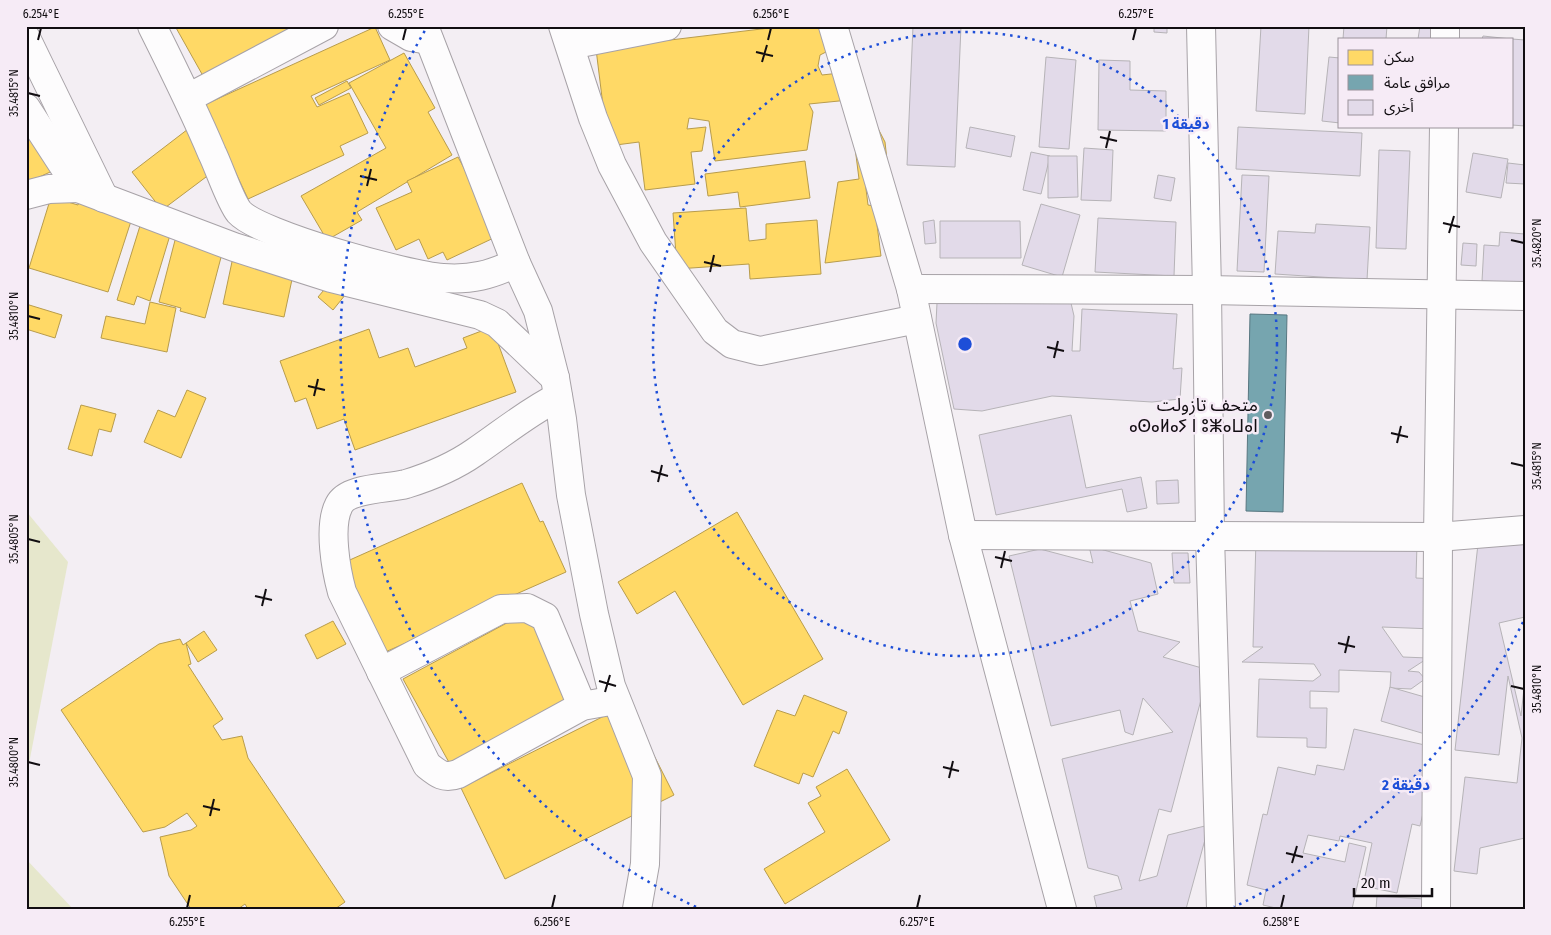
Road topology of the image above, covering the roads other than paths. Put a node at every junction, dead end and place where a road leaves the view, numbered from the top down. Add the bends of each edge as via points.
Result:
1 (152, 26) edge
2 (324, 26) edge
3 (392, 26) edge
4 (667, 26) edge
5 (833, 26) edge
6 (1201, 26) edge
7 (427, 33) edge
8 (567, 36) edge
9 (26, 38) edge
10 (188, 98) junction
11 (26, 108) edge
12 (1444, 128) edge
13 (78, 188) junction
14 (26, 195) edge
15 (104, 198) junction
16 (516, 263) junction
17 (911, 289) junction
18 (1207, 290) junction
19 (1443, 293) junction
20 (1525, 296) edge
21 (917, 319) junction
22 (556, 388) junction
23 (1525, 530) edge
24 (964, 535) junction
25 (1210, 536) junction
26 (1438, 537) junction
27 (381, 672) junction
28 (616, 700) junction
29 (582, 706) junction
30 (637, 909) edge
31 (1062, 909) edge
32 (1221, 909) edge
33 (1436, 909) edge

1 - 10 street
2 - 10 street
3 - 7 street via 411,37
4 - 8 street
5 - 17 street
6 - 18 street
7 - 16 street
8 - 21 street via 612,166 653,242 715,331 732,344 760,350
9 - 15 street
10 - 16 street via 239,212 256,224 308,244 400,271 443,278 486,276
11 - 13 street
12 - 19 street
13 - 14 street via 49,189
13 - 15 street
15 - 22 street via 234,247 331,278 480,315 497,323
16 - 22 street via 538,311
17 - 18 street
17 - 21 street
18 - 19 street
18 - 25 street
19 - 20 street
19 - 26 street
21 - 24 street
22 - 27 street via 473,453 430,476 349,494 339,505 335,520 335,567 342,592
22 - 28 street via 571,495 594,614
23 - 26 street
24 - 25 street
24 - 31 street
25 - 26 street
25 - 32 street
26 - 33 street
27 - 29 street via 501,609 528,608 545,617
27 - 29 street via 427,765 448,777
28 - 29 street
28 - 30 street via 647,776 645,864

